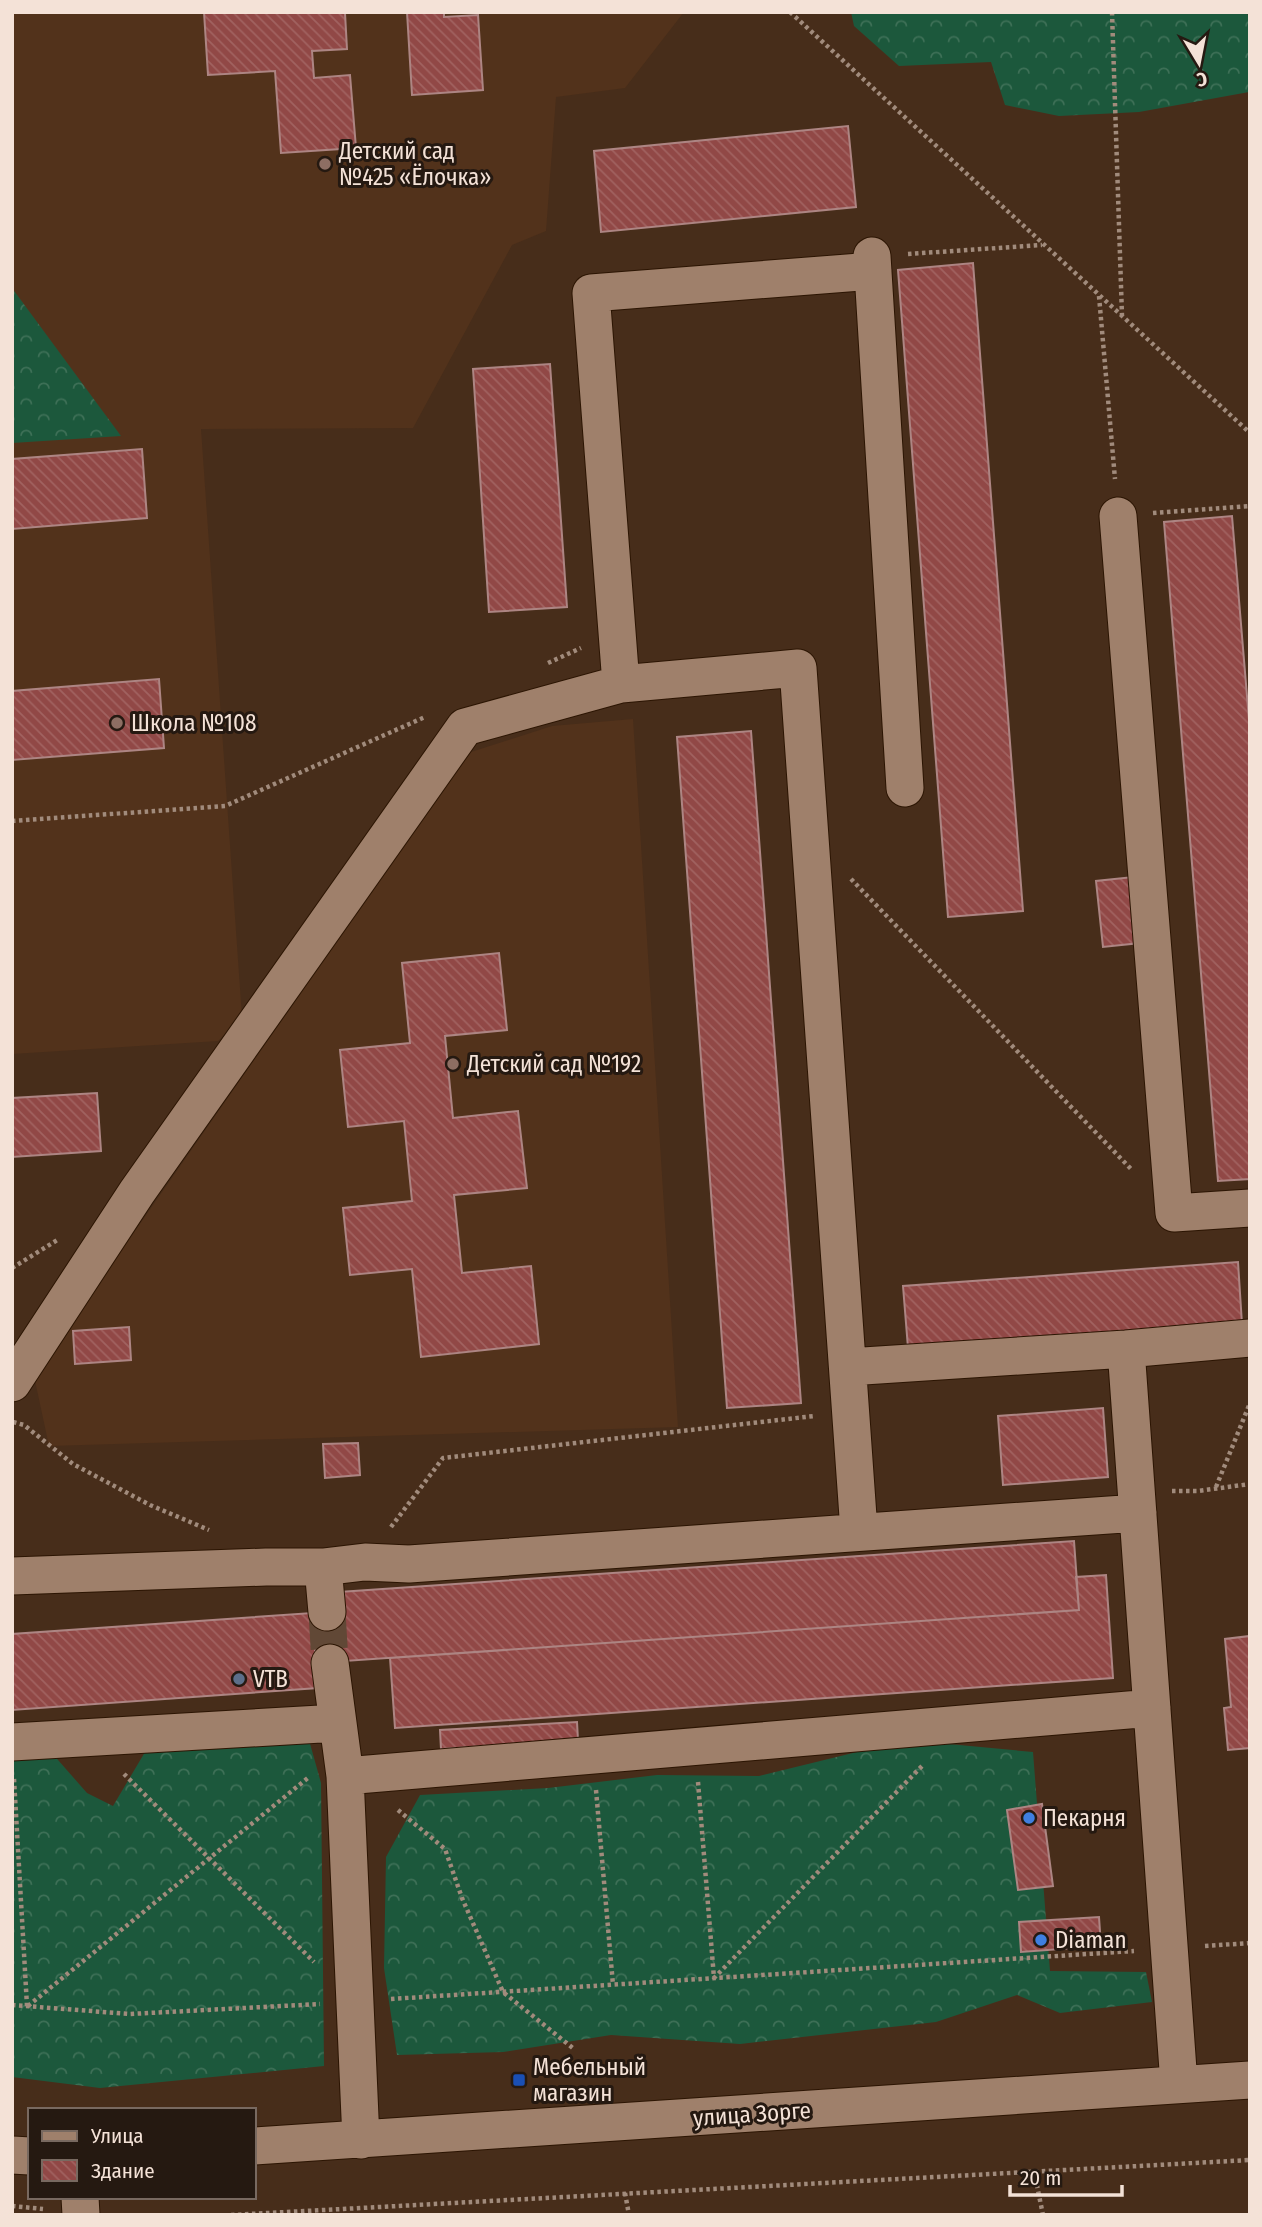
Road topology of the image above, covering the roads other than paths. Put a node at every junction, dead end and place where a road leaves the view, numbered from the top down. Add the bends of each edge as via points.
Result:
1 (1118, 516) road end
2 (621, 684) junction
3 (905, 788) dead end
4 (1250, 1208) edge
5 (1250, 1338) edge
6 (1126, 1349) junction
7 (848, 1367) junction
8 (12, 1383) edge
9 (1137, 1502) junction
10 (859, 1531) junction
11 (323, 1567) junction
12 (12, 1576) edge
13 (327, 1612) tunnel mouth
14 (330, 1662) tunnel mouth
15 (1152, 1708) junction
16 (12, 1742) edge
17 (342, 1750) junction
18 (1250, 2080) edge
19 (1179, 2084) junction
20 (361, 2140) junction
21 (256, 2146) edge

1 - 4 street via 1174,1213
2 - 3 street via 591,293 873,264
2 - 7 street via 798,668
2 - 8 street via 465,727 137,1192
5 - 6 street
6 - 7 street
6 - 9 street
7 - 10 street
9 - 10 street
9 - 15 street
10 - 11 street
11 - 12 street
11 - 13 street
14 - 17 street
15 - 17 street via 593,1755
15 - 19 street
16 - 17 street via 87,1738
17 - 20 street
18 - 19 street, улица Зорге
19 - 20 street, улица Зорге
20 - 21 street, улица Зорге

